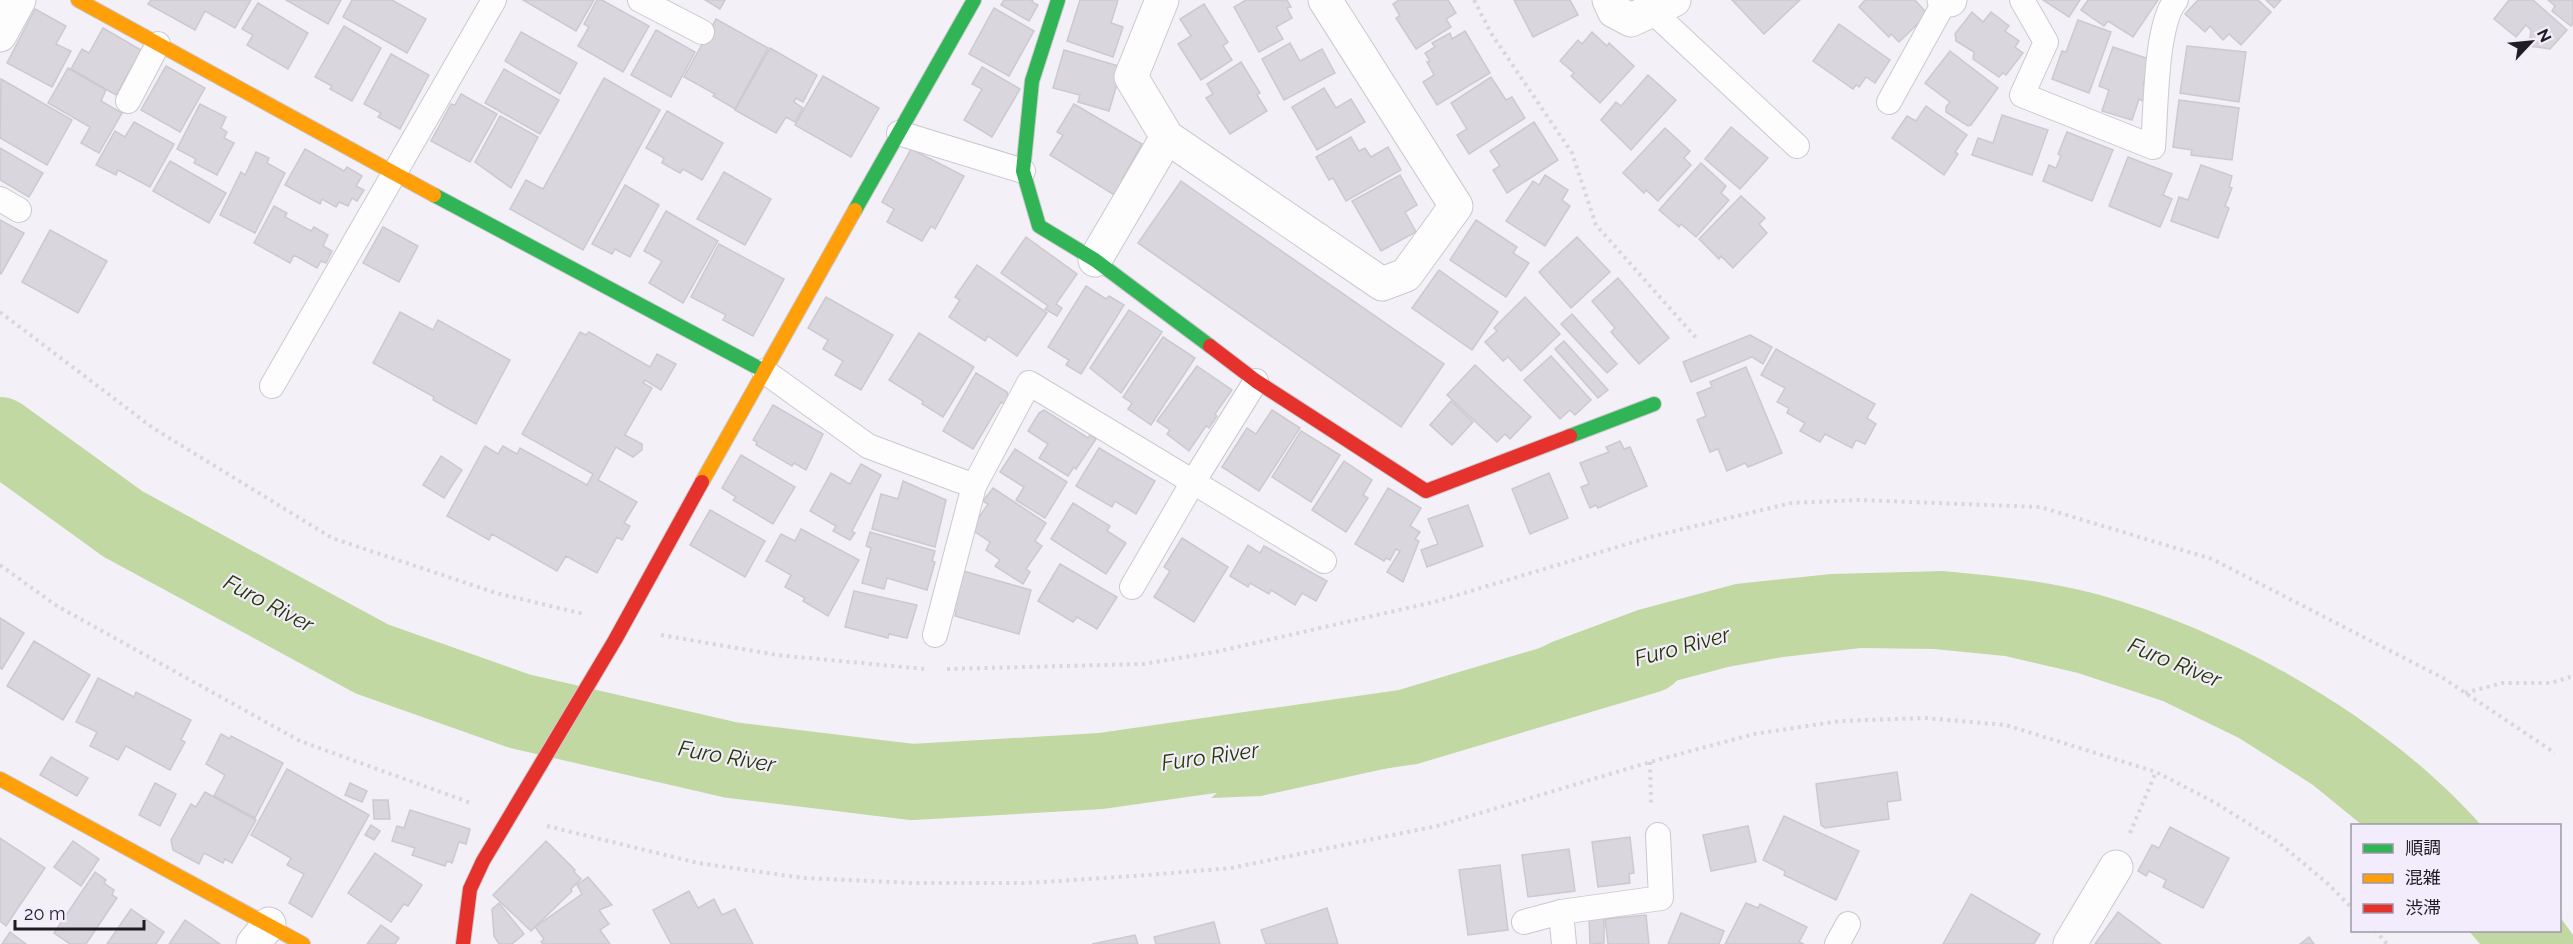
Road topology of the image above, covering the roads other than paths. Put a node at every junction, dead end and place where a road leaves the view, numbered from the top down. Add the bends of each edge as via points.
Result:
1 (19, 0) edge
2 (78, 0) edge
3 (494, 0) edge
4 (640, 0) edge
5 (974, 0) edge
6 (1058, 0) edge
7 (1162, 0) edge
8 (1325, 0) edge
9 (1609, 0) edge
10 (1946, 0) edge
11 (2022, 0) edge
12 (2176, 0) edge
13 (1663, 5) edge
14 (702, 32) dead end
15 (0, 34) edge
16 (158, 44) junction
17 (128, 101) dead end
18 (1889, 102) dead end
19 (899, 132) junction
20 (1167, 137) junction
21 (1797, 146) dead end
22 (1023, 171) junction
23 (395, 174) junction
24 (1095, 260) junction
25 (764, 371) junction
26 (1256, 381) junction
27 (272, 387) dead end
28 (1654, 405) dead end
29 (1193, 482) junction
30 (975, 486) junction
31 (1324, 561) dead end
32 (1132, 587) dead end
33 (935, 635) dead end
34 (0, 779) edge
35 (1658, 836) dead end
36 (2116, 867) road end
37 (1561, 912) junction
38 (1524, 922) dead end
39 (261, 934) edge
40 (303, 944) edge
41 (463, 944) edge
42 (1564, 944) edge
43 (2070, 944) edge

1 - 15 street
2 - 16 street
3 - 23 lane
4 - 14 lane
5 - 19 street
6 - 22 street via 1032,81
7 - 20 street via 1131,77
8 - 20 street via 1455,206 1406,275 1382,284
9 - 13 street via 1614,11 1631,20
10 - 18 lane
11 - 12 lane via 2046,42 2022,95 2153,147 2162,31
13 - 21 lane
16 - 17 lane
16 - 23 street
19 - 22 lane
19 - 25 street
20 - 24 street
22 - 24 street via 1039,226
23 - 25 street
23 - 27 lane
24 - 26 street
25 - 30 lane via 868,446
25 - 41 street via 615,640 483,861 470,889
26 - 28 street via 1426,491
26 - 29 lane
29 - 30 lane via 1029,383
29 - 31 lane
29 - 32 lane
30 - 33 lane
34 - 39 street
35 - 37 lane via 1661,898
36 - 43 street
37 - 38 lane
37 - 42 lane
39 - 40 street

